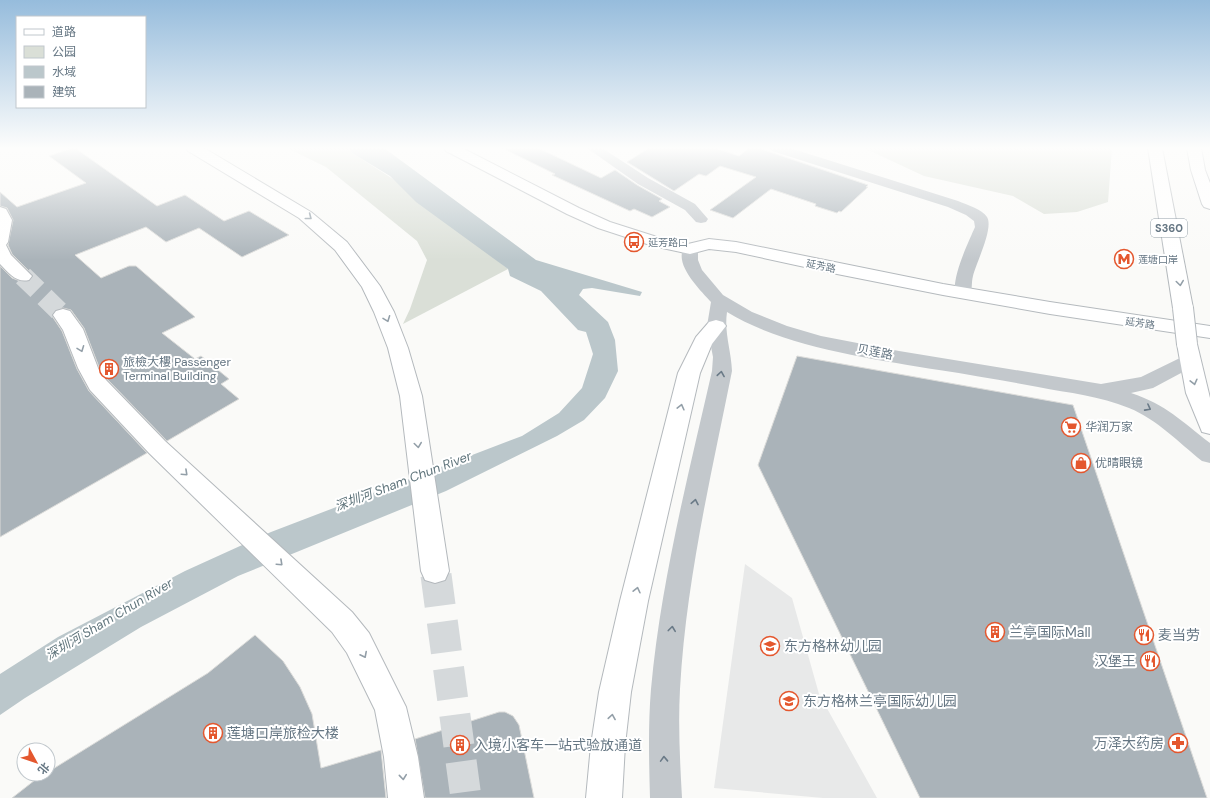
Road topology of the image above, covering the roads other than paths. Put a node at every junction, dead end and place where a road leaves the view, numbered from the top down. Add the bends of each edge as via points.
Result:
1 (256, 185) edge
2 (523, 185) edge
3 (650, 185) edge
4 (894, 185) edge
5 (1162, 185) edge
6 (1203, 185) edge
7 (1210, 204) edge
8 (0, 212) edge
9 (701, 219) dead end
10 (0, 242) edge
11 (0, 249) edge
12 (690, 249) junction
13 (23, 276) tunnel mouth
14 (963, 292) junction
15 (720, 301) junction
16 (63, 315) tunnel mouth
17 (716, 326) junction
18 (1210, 332) edge
19 (1188, 352) junction
20 (1099, 390) junction
21 (1210, 426) edge
22 (1210, 455) edge
23 (435, 571) tunnel mouth
24 (406, 798) edge
25 (604, 798) edge
26 (666, 798) edge

1 -> 23 main road via 306,215 341,246 371,286 384,312 398,348 411,396
2 - 12 main road, 延芳路 via 604,225
3 - 9 street via 690,207
4 - 14 street via 953,204 981,219 982,227 964,276
5 -> 19 main road, S360, bridge
6 - 7 main road
8 - 10 main road via 4,220
11 - 13 main road via 3,257
12 - 14 main road, 延芳路 via 703,243 728,246 839,270
12 - 15 street, 贝莲路 via 688,256 702,285
14 - 18 main road, 延芳路 via 1097,317
15 - 17 street
15 - 20 street, 贝莲路 via 743,315 768,325 827,342
16 -> 24 main road via 73,329 93,378 157,447 342,622 358,643 390,707 402,757
25 -> 17 main road via 608,744 616,692 634,601 671,445 689,373 703,342
26 -> 17 street via 664,746 667,675 676,600 722,371
19 - 20 street, 贝莲路 via 1146,383
19 -> 21 main road, S360 via 1197,393
20 -> 22 street, 贝莲路 via 1133,400 1155,412

